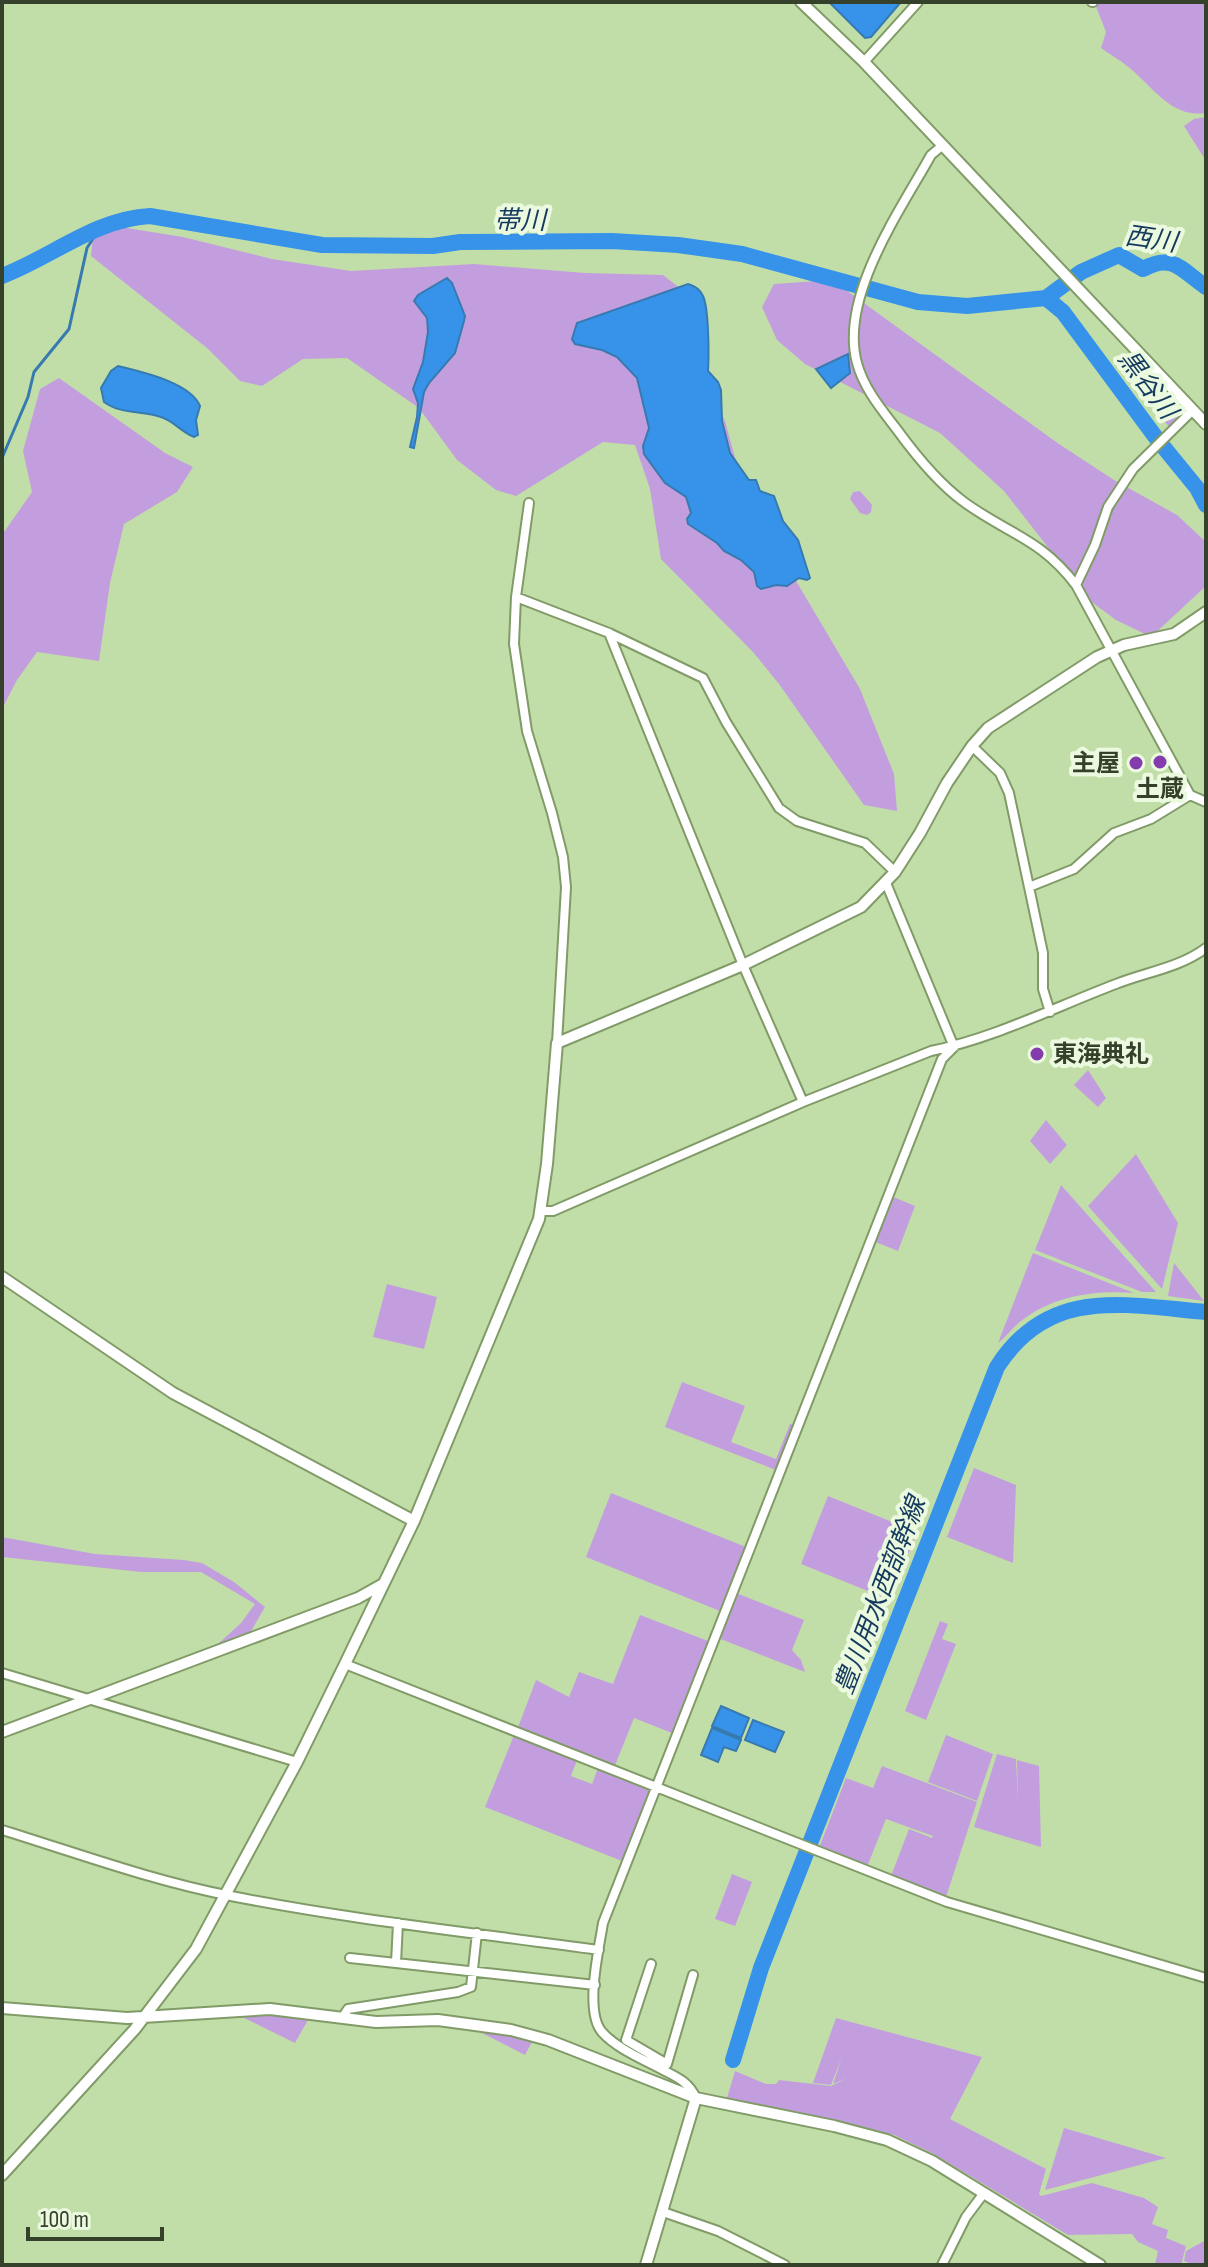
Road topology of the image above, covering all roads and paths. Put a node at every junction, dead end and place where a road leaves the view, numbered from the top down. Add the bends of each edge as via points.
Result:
1 (801, 2) edge
2 (918, 2) edge
3 (864, 62) junction
4 (943, 145) junction
5 (1193, 410) junction
6 (1206, 424) edge
7 (529, 503) dead end
8 (1076, 585) junction
9 (516, 597) junction
10 (1206, 612) edge
11 (609, 633) junction
12 (1111, 650) junction
13 (972, 746) junction
14 (1190, 795) junction
15 (1206, 802) edge
16 (895, 872) junction
17 (886, 883) junction
18 (1029, 887) junction
19 (1206, 948) edge
20 (743, 965) junction
21 (1050, 1012) junction
22 (557, 1043) junction
23 (954, 1047) junction
24 (803, 1102) junction
25 (541, 1211) junction
26 (2, 1277) edge
27 (414, 1521) junction
28 (385, 1583) junction
29 (345, 1664) junction
30 (2, 1673) edge
31 (90, 1700) junction
32 (2, 1732) edge
33 (297, 1762) junction
34 (655, 1788) junction
35 (2, 1830) edge
36 (227, 1895) junction
37 (398, 1923) junction
38 (477, 1933) junction
39 (599, 1950) junction
40 (350, 1958) dead end
41 (396, 1963) junction
42 (651, 1964) dead end
43 (473, 1972) junction
44 (693, 1975) dead end
45 (1206, 1978) edge
46 (595, 1985) junction
47 (2, 2008) edge
48 (142, 2018) junction
49 (342, 2018) junction
50 (696, 2098) junction
51 (2, 2175) edge
52 (984, 2193) junction
53 (663, 2212) junction
54 (646, 2265) edge
55 (785, 2265) edge
56 (942, 2265) edge
57 (1100, 2265) edge

1 - 3 street
2 - 3 street
3 - 4 street
4 - 5 street
4 - 8 street via 931,155 866,274 855,350 863,378 876,403 951,491 1047,552
5 - 6 street
5 - 8 street via 1133,469 1108,507
7 - 9 street
8 - 12 street
9 - 11 street
9 - 22 street via 514,644 527,731 552,813 566,887
10 - 12 street via 1174,634
11 - 16 street via 703,678 779,808 797,821 865,843
11 - 20 street
12 - 13 street via 988,728
12 - 14 street
13 - 16 street
13 - 18 street via 1000,773 1009,793
14 - 15 street
14 - 18 street via 1151,819 1114,833 1074,869
16 - 17 street
17 - 20 street via 861,907
17 - 23 street
18 - 21 street
19 - 21 street via 1182,963
20 - 22 street
20 - 24 street
21 - 23 street
22 - 25 street
23 - 24 street via 931,1051
23 - 34 street via 942,1059
24 - 25 street via 553,1211
25 - 27 street
26 - 27 street via 173,1393
27 - 28 street
28 - 29 street
28 - 31 street
29 - 33 street
29 - 34 street
30 - 31 street
31 - 32 street
31 - 33 street
33 - 36 street
34 - 39 street via 603,1923
34 - 45 street via 947,1902
35 - 36 street
36 - 37 street
36 - 48 street via 182,1970
37 - 38 street
37 - 41 street
38 - 39 street
38 - 43 street
39 - 46 street
40 - 41 street
41 - 43 street
42 - 44 street via 626,2040 667,2064
43 - 46 street
43 - 49 street via 471,1987 458,1992 348,2009
46 - 50 street via 596,2021 604,2035 688,2084
47 - 48 street
48 - 49 street via 255,2009
48 - 51 street
49 - 50 street via 450,2021 511,2030
50 - 52 street via 887,2140
50 - 53 street
52 - 56 street
52 - 57 street
53 - 54 street
53 - 55 street via 718,2231

